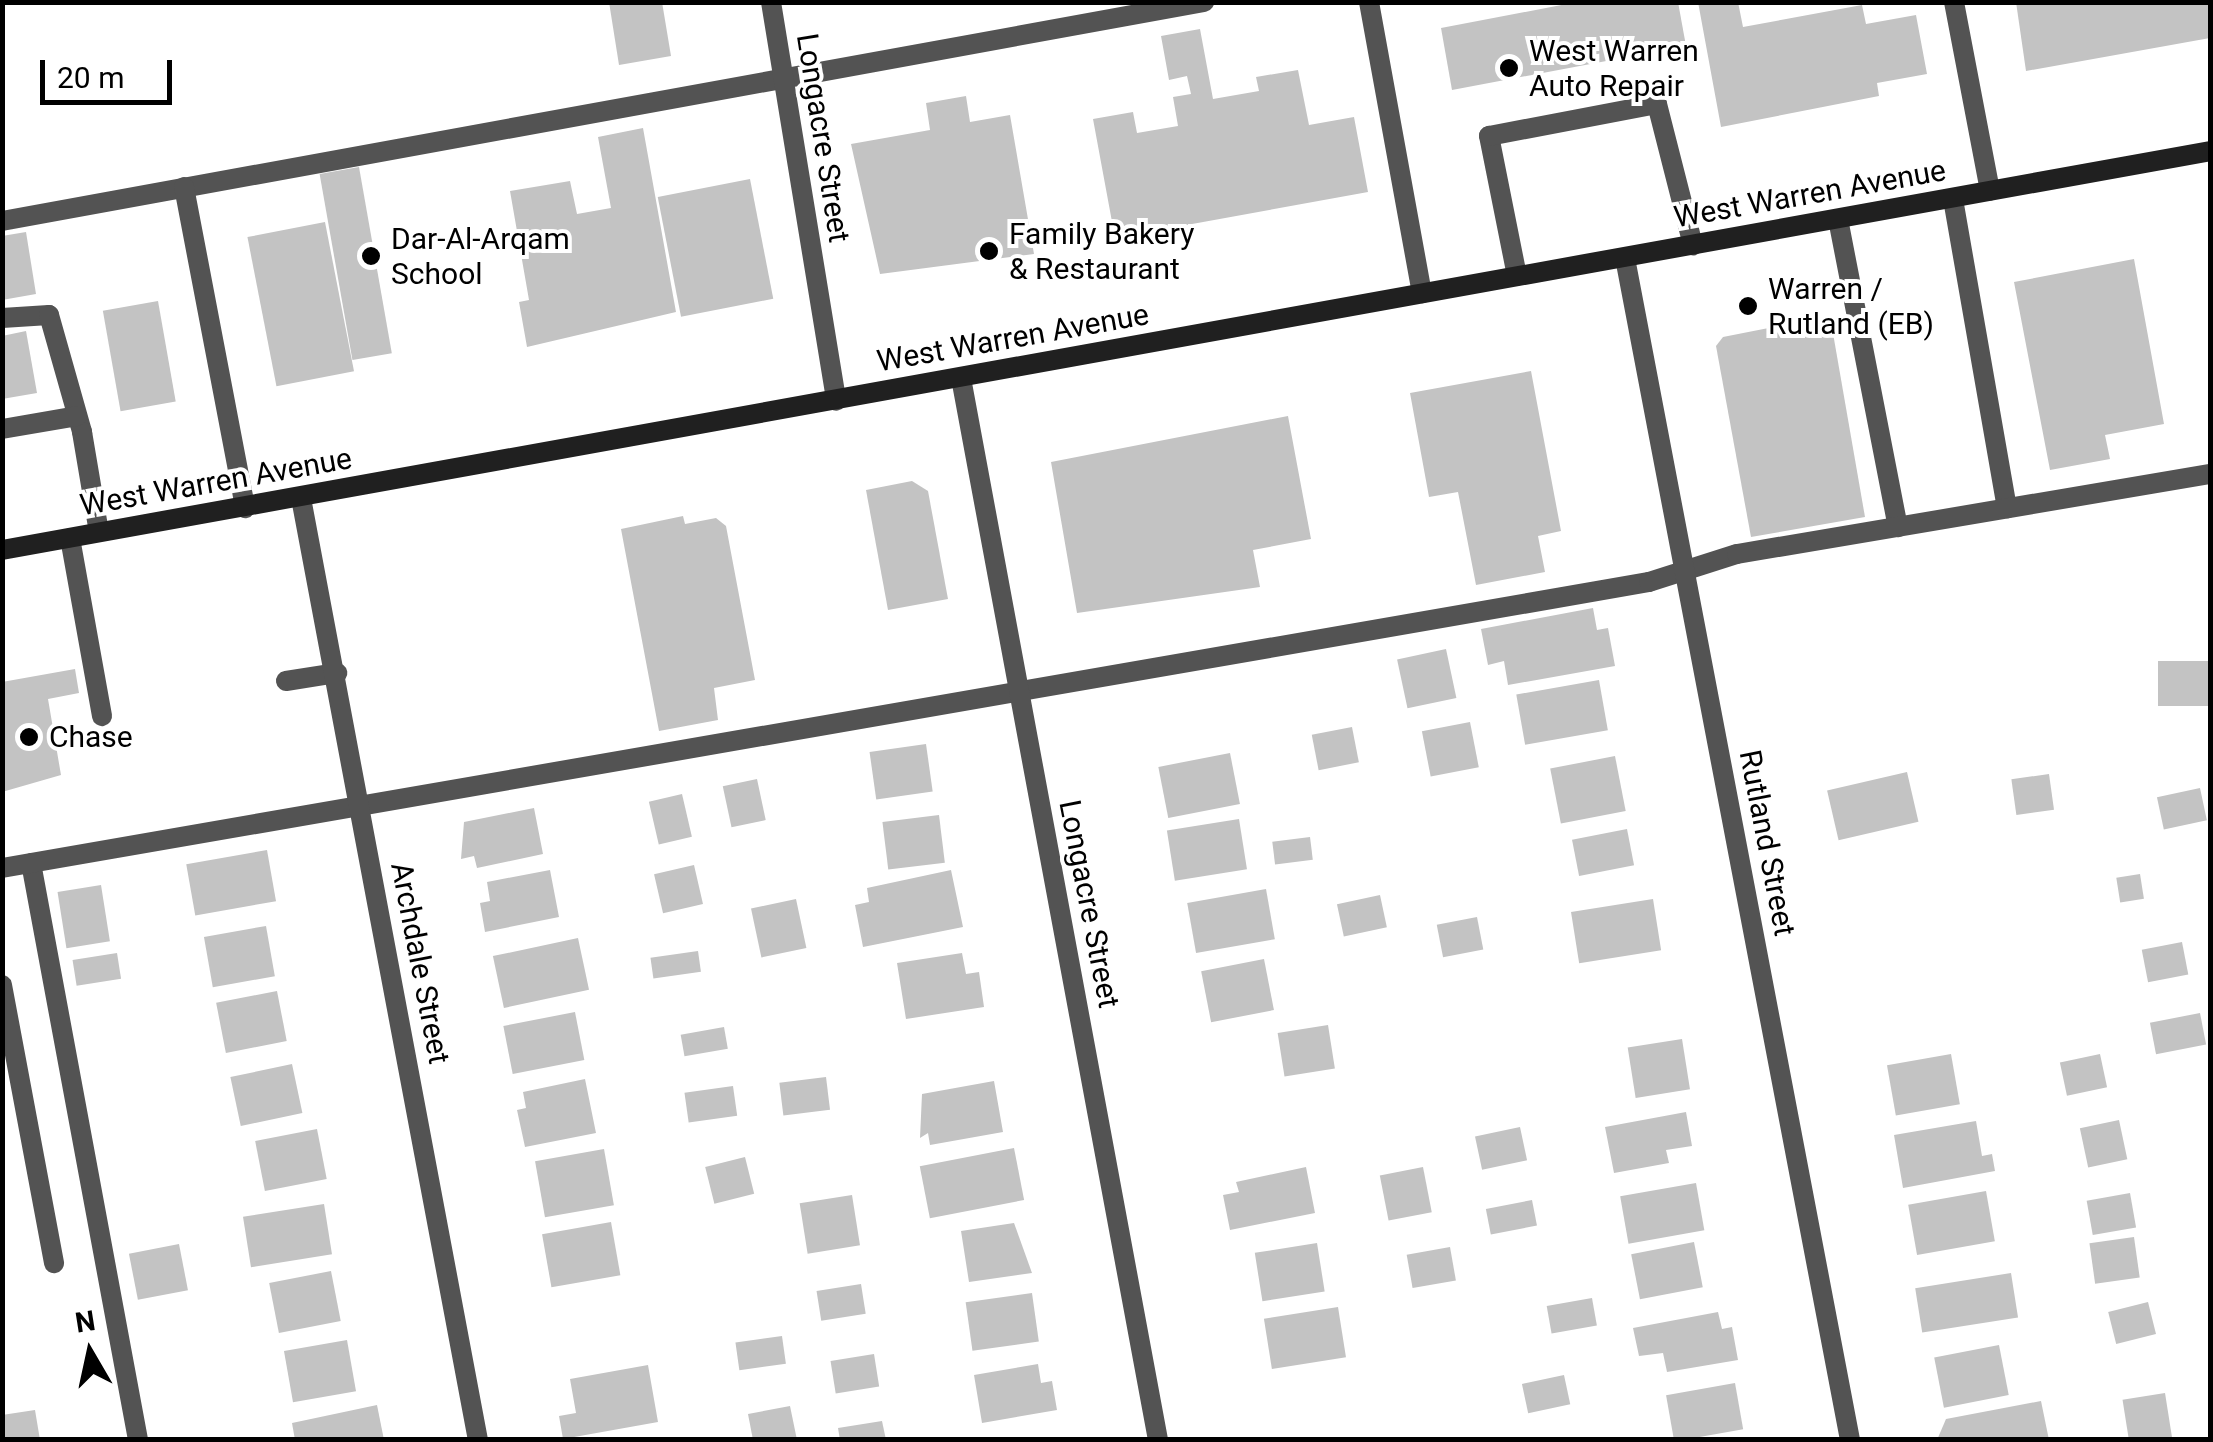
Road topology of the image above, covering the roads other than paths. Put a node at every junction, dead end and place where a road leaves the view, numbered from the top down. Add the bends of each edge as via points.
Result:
1 (771, 2) edge
2 (1204, 2) edge
3 (1369, 2) edge
4 (1954, 2) edge
5 (785, 73) junction
6 (2210, 151) edge
7 (184, 187) junction
8 (1990, 192) junction
9 (1953, 199) junction
10 (1838, 218) junction
11 (2, 221) edge
12 (1692, 245) junction
13 (1625, 258) junction
14 (1517, 276) junction
15 (1422, 293) junction
16 (2, 318) edge
17 (961, 378) junction
18 (836, 401) junction
19 (78, 416) junction
20 (2, 429) edge
21 (2210, 474) edge
22 (301, 498) junction
23 (245, 508) junction
24 (2007, 508) junction
25 (1898, 527) junction
26 (99, 532) junction
27 (70, 538) junction
28 (2, 550) edge
29 (1685, 570) junction
30 (337, 673) junction
31 (286, 682) dead end
32 (1019, 691) junction
33 (102, 716) dead end
34 (361, 809) junction
35 (31, 863) junction
36 (2, 868) edge
37 (2, 985) edge
38 (54, 1263) dead end
39 (138, 1440) edge
40 (478, 1440) edge
41 (1158, 1440) edge
42 (1850, 1440) edge

1 - 5 street, Longacre Street
2 - 5 street
3 - 15 street
4 - 8 street
5 - 7 street
5 - 18 street, Longacre Street
6 - 8 main road, West Warren Avenue
7 - 11 street
7 - 23 street
8 - 9 main road, West Warren Avenue
9 - 10 main road, West Warren Avenue
9 - 24 street
10 - 12 main road, West Warren Avenue
10 - 25 street
12 - 13 main road, West Warren Avenue
12 - 14 street via 1657,104 1488,136
13 - 14 main road, West Warren Avenue
13 - 29 street, Rutland Street
14 - 15 main road, West Warren Avenue
15 - 17 main road, West Warren Avenue
16 - 19 street via 49,315
17 - 18 main road, West Warren Avenue
17 - 32 street, Longacre Street
18 - 22 main road, West Warren Avenue
19 - 20 street
19 - 26 street
21 - 24 street
22 - 23 main road, West Warren Avenue
22 - 30 street, Archdale Street
23 - 26 main road, West Warren Avenue
24 - 25 street
25 - 29 street
26 - 27 main road, West Warren Avenue
27 - 28 main road, West Warren Avenue
27 - 33 street
29 - 32 street
29 - 42 street, Rutland Street
30 - 31 street
30 - 34 street, Archdale Street
32 - 34 street
32 - 41 street, Longacre Street
34 - 35 street
34 - 40 street, Archdale Street
35 - 36 street
35 - 39 street
37 - 38 street

